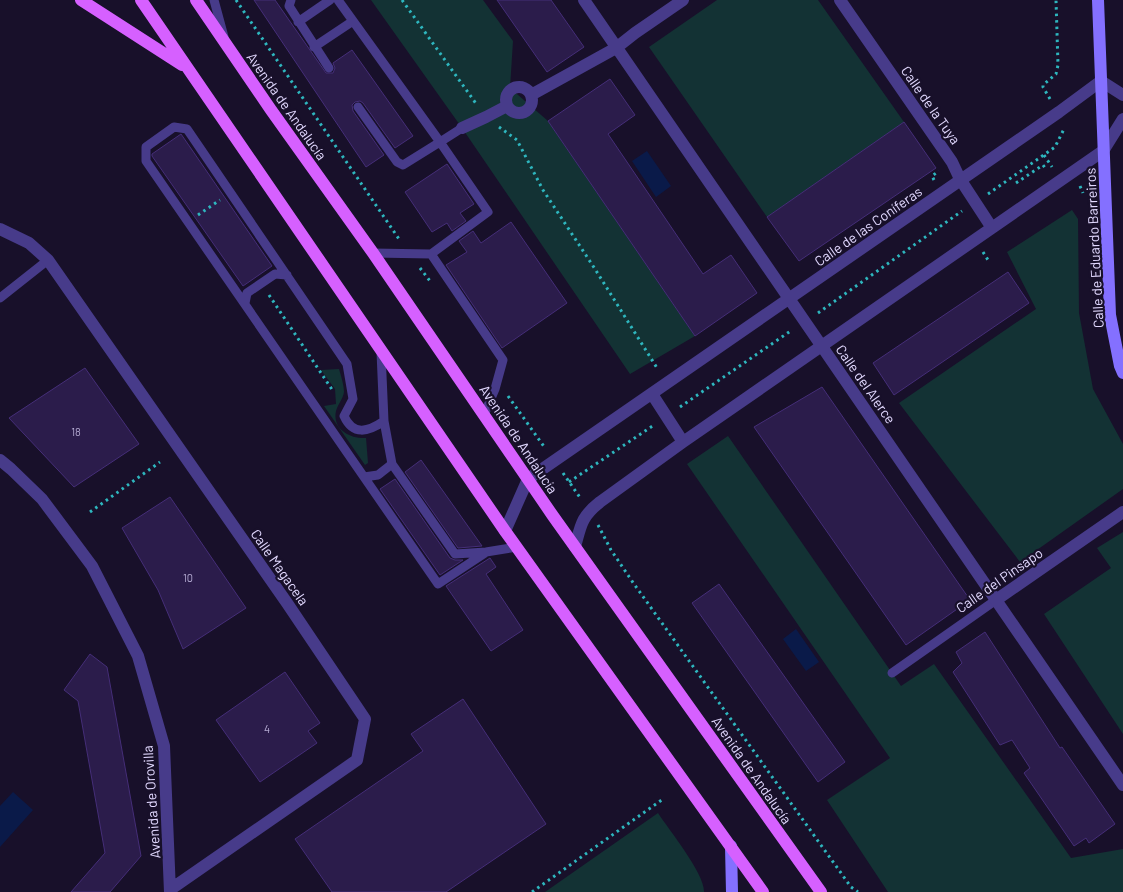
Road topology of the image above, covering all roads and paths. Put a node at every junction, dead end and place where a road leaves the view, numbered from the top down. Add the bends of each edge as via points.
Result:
1 (81, 0) edge
2 (141, 0) edge
3 (196, 0) edge
4 (214, 0) edge
5 (236, 0) edge
6 (291, 0) edge
7 (330, 0) edge
8 (338, 0) edge
9 (402, 0) edge
10 (584, 0) edge
11 (683, 0) edge
12 (840, 0) edge
13 (1056, 0) edge
14 (1098, 0) edge
15 (353, 21) junction
16 (298, 22) junction
17 (227, 46) junction
18 (314, 47) junction
19 (616, 48) junction
20 (328, 68) dead end
21 (188, 69) junction
22 (1101, 81) junction
23 (531, 95) junction
24 (1123, 95) edge
25 (507, 106) junction
26 (358, 108) dead end
27 (1059, 112) junction
28 (486, 117) junction
29 (1123, 119) edge
30 (462, 128) joint
31 (440, 142) junction
32 (1103, 150) junction
33 (1046, 169) dead end
34 (960, 179) junction
35 (1016, 184) dead end
36 (231, 193) junction
37 (976, 203) junction
38 (188, 221) junction
39 (992, 228) junction
40 (0, 229) edge
41 (373, 252) junction
42 (410, 254) junction
43 (430, 254) junction
44 (48, 260) junction
45 (287, 276) junction
46 (261, 283) junction
47 (433, 286) dead end
48 (1, 295) edge
49 (789, 300) junction
50 (245, 303) junction
51 (804, 322) junction
52 (822, 347) junction
53 (381, 350) junction
54 (657, 368) dead end
55 (1123, 373) edge
56 (497, 380) junction
57 (333, 391) dead end
58 (652, 394) junction
59 (484, 415) junction
60 (666, 416) junction
61 (384, 422) junction
62 (683, 442) junction
63 (0, 460) edge
64 (555, 461) junction
65 (160, 462) dead end
66 (392, 464) junction
67 (364, 477) junction
68 (528, 479) junction
69 (569, 482) junction
70 (90, 512) dead end
71 (589, 512) junction
72 (1123, 512) edge
73 (506, 531) junction
74 (517, 547) junction
75 (575, 547) junction
76 (486, 552) junction
77 (996, 600) junction
78 (892, 673) dead end
79 (1123, 786) edge
80 (662, 799) dead end
81 (731, 846) junction
82 (170, 890) edge
83 (532, 892) edge
84 (732, 892) edge
85 (763, 892) edge
86 (821, 892) edge
87 (858, 892) edge

1 - 21 main road
2 - 21 main road
3 - 17 main road, Avenida de Andalucía
4 - 17 lane
5 - 42 path, Avenida de Andalucía
6 - 16 lane via 289,6
7 - 16 lane
8 - 15 lane
9 - 28 path
10 - 19 street, Calle del Alerce
11 - 19 street
12 - 34 street, Calle de la Tuya via 952,162
13 - 27 path via 1058,65 1056,74 1043,87
14 - 22 street, Calle de Eduardo Barreiros
15 - 18 lane
15 - 31 lane
16 - 18 lane
17 - 41 main road, Avenida de Andalucía
18 - 20 lane
19 - 23 street
19 - 49 street, Calle del Alerce
21 - 53 main road
22 - 24 street
22 - 27 street, Calle de las Coníferas
22 - 32 street, Calle de Eduardo Barreiros
23 - 25 street via 532,103 524,112 516,113
23 - 25 street via 524,88 516,87 508,92
25 - 28 street
26 - 31 lane via 397,162 403,165
27 - 34 street, Calle de las Coníferas
27 - 37 path via 1066,124 1055,147
28 - 30 street
28 - 54 path via 517,140 542,190
29 - 32 street, Calle de Eduardo Barreiros
30 - 31 lane
31 - 43 lane via 488,212
32 - 39 street
32 - 55 street, Calle de Eduardo Barreiros via 1110,315
33 - 35 path via 1043,165
34 - 37 street, Calle de la Tuya
34 - 49 street, Calle de las Coníferas
36 - 38 path
36 - 38 lane via 187,129 174,127 146,147 146,160
36 - 45 lane
37 - 39 street, Calle de la Tuya
37 - 51 path
38 - 50 lane
39 - 52 street
40 - 44 street, Calle Magacela via 29,243
41 - 42 lane
41 - 59 main road, Avenida de Andalucía
42 - 43 lane
42 - 47 path, Avenida de Andalucía
43 - 56 lane via 503,360
44 - 48 lane
44 - 82 street, Calle Magacela via 365,719 357,760
45 - 46 lane via 276,274
45 - 61 lane via 347,364 353,399 344,416 348,424 355,430 367,430
46 - 50 lane via 247,293
46 - 57 path
49 - 51 street, Calle del Alerce
49 - 58 street, Calle de las Coníferas
50 - 67 lane
51 - 52 street, Calle del Alerce
51 - 60 path
52 - 62 street
52 - 77 street, Calle del Alerce
53 - 61 lane
53 - 73 main road
56 - 59 lane
56 - 64 path, Avenida de Andalucía
58 - 60 street
58 - 64 street, Calle de las Coníferas
59 - 68 main road, Avenida de Andalucía
60 - 62 street
60 - 69 path
61 - 66 lane
62 - 71 street
63 - 82 street, Avenida de Orovilla via 42,499 92,566 138,656 164,746
64 - 68 street, Calle de las Coníferas
64 - 69 path, Avenida de Andalucía
65 - 70 path
66 - 67 lane via 378,475
66 - 76 lane via 455,554
67 - 76 lane via 438,584
68 - 73 street
68 - 75 main road, Avenida de Andalucía
69 - 71 path, Avenida de Andalucía
71 - 75 street via 583,519
71 - 87 path, Avenida de Andalucía via 634,584 851,887
72 - 77 street, Calle del Pinsapo
73 - 74 main road
74 - 76 lane
74 - 81 main road
75 - 86 main road, Avenida de Andalucía
77 - 78 lane, Calle del Pinsapo
77 - 79 street, Calle del Alerce
80 - 83 path
81 - 84 street
81 - 85 main road

